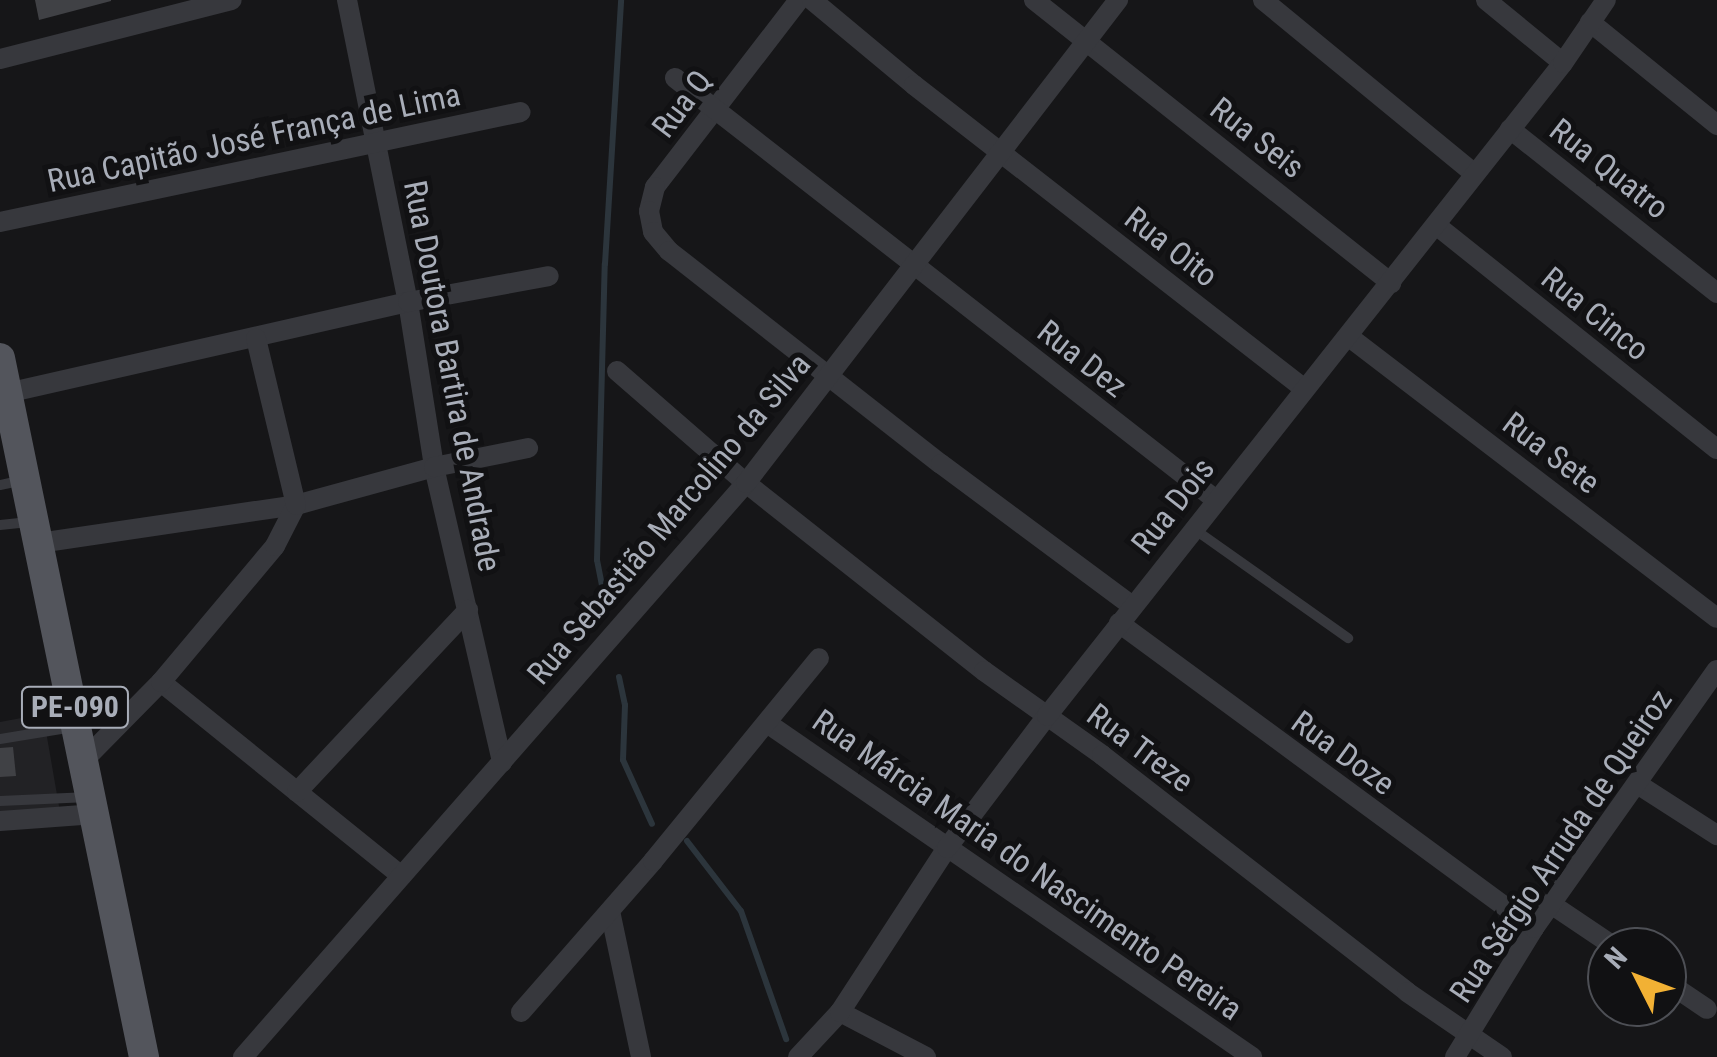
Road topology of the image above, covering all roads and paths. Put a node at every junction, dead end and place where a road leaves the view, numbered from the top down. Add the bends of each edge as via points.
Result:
1 (232, 0) edge
2 (347, 0) edge
3 (799, 0) edge
4 (812, 0) edge
5 (1034, 0) edge
6 (1118, 0) edge
7 (1263, 0) edge
8 (1486, 0) edge
9 (1606, 0) edge
10 (1590, 22) junction
11 (1084, 40) junction
12 (0, 58) edge
13 (1563, 63) junction
14 (675, 78) dead end
15 (715, 110) junction
16 (521, 112) dead end
17 (1717, 125) edge
18 (1510, 129) junction
19 (378, 143) junction
20 (1001, 153) junction
21 (1475, 174) junction
22 (0, 222) edge
23 (1436, 225) junction
24 (912, 266) junction
25 (549, 276) dead end
26 (1391, 284) junction
27 (1717, 293) edge
28 (408, 302) junction
29 (1348, 336) junction
30 (256, 339) junction
31 (0, 358) edge
32 (617, 371) dead end
33 (831, 375) junction
34 (1304, 389) junction
35 (8, 393) junction
36 (528, 448) dead end
37 (1717, 449) edge
38 (10, 452) edge
39 (434, 467) junction
40 (12, 482) edge
41 (746, 483) junction
42 (1216, 500) junction
43 (296, 505) junction
44 (0, 525) edge
45 (1194, 528) junction
46 (37, 532) junction
47 (1132, 606) junction
48 (468, 610) junction
49 (1717, 618) edge
50 (1119, 623) junction
51 (1348, 638) dead end
52 (819, 658) dead end
53 (1717, 670) edge
54 (161, 682) junction
55 (1047, 716) junction
56 (767, 723) junction
57 (79, 726) junction
58 (0, 739) edge
59 (86, 758) junction
60 (502, 762) junction
61 (1639, 785) junction
62 (297, 792) junction
63 (0, 801) edge
64 (94, 806) junction
65 (0, 821) edge
66 (1717, 835) edge
67 (947, 848) junction
68 (402, 876) junction
69 (1551, 904) junction
70 (610, 911) junction
71 (1534, 928) junction
72 (1587, 928) edge
73 (1687, 995) edge
74 (1708, 1009) dead end
75 (520, 1012) dead end
76 (840, 1012) junction
77 (1468, 1036) junction
78 (144, 1057) edge
79 (243, 1057) edge
80 (641, 1057) edge
81 (798, 1057) edge
82 (926, 1057) edge
83 (1252, 1057) edge
84 (1454, 1057) edge
85 (1502, 1057) edge

1 - 12 street
2 - 19 street, Rua Doutora Bartira de Andrade
3 - 15 street, Rua Q
4 - 20 street, Rua Oito
5 - 11 street, Rua Seis
6 - 11 street, Rua Sebastião Marcolino da Silva
7 - 21 street
8 - 13 street
9 - 10 street, Rua Dois
10 - 13 street, Rua Dois
10 - 17 street
11 - 20 street, Rua Sebastião Marcolino da Silva
11 - 26 street, Rua Seis
13 - 18 street, Rua Dois
14 - 15 street, Rua Dez
15 - 24 street, Rua Dez
15 - 33 street, Rua Q via 655,187 653,232
16 - 19 street, Rua Capitão José França de Lima
18 - 21 street, Rua Dois
18 - 27 street, Rua Quatro
19 - 22 street, Rua Capitão José França de Lima
19 - 28 street, Rua Doutora Bartira de Andrade
20 - 24 street, Rua Sebastião Marcolino da Silva
20 - 34 street, Rua Oito
21 - 23 street, Rua Dois
23 - 26 street, Rua Dois
23 - 37 street, Rua Cinco
24 - 33 street, Rua Sebastião Marcolino da Silva
24 - 42 street, Rua Dez
25 - 28 street
26 - 29 street, Rua Dois
28 - 30 street
28 - 39 street, Rua Doutora Bartira de Andrade
29 - 34 street, Rua Dois
29 - 49 street, Rua Sete
30 - 35 street
30 - 43 street
31 - 35 main road, PE-090
32 - 41 street, Rua Treze
33 - 41 street, Rua Sebastião Marcolino da Silva
33 - 47 street
34 - 42 street, Rua Dois
35 - 38 main road, PE-090
36 - 39 street
38 - 40 main road, PE-090
39 - 43 street
39 - 48 street, Rua Doutora Bartira de Andrade
40 - 46 main road, PE-090
41 - 55 street, Rua Treze
41 - 60 street, Rua Sebastião Marcolino da Silva
42 - 45 street, Rua Dois
43 - 46 street
43 - 54 street via 275,546
44 - 46 lane
45 - 47 street, Rua Dois
45 - 51 lane
46 - 57 main road, PE-090
47 - 50 street, Rua Dois
48 - 60 street, Rua Doutora Bartira de Andrade
48 - 62 street
50 - 55 street, Rua Dois
50 - 71 street, Rua Doze
52 - 56 street
53 - 61 street, Rua Sérgio Arruda de Queiroz
54 - 59 street
54 - 62 street
55 - 67 street, Rua Dois
55 - 77 street, Rua Treze
56 - 67 street, Rua Márcia Maria do Nascimento Pereira
56 - 70 street
57 - 58 lane
57 - 59 main road, PE-090
59 - 64 main road, PE-090
60 - 68 street, Rua Sebastião Marcolino da Silva
61 - 66 street
61 - 69 street, Rua Sérgio Arruda de Queiroz
62 - 68 street
63 - 64 lane
64 - 65 street
64 - 78 main road, PE-090
67 - 76 street, Rua Dois
67 - 83 street, Rua Márcia Maria do Nascimento Pereira
68 - 79 street, Rua Sebastião Marcolino da Silva
69 - 71 street, Rua Sérgio Arruda de Queiroz
69 - 72 street
70 - 75 street
70 - 80 street
71 - 77 street, Rua Sérgio Arruda de Queiroz
73 - 74 street
76 - 81 street, Rua Dois
76 - 82 street
77 - 84 street, Rua Sérgio Arruda de Queiroz
77 - 85 street, Rua Treze

